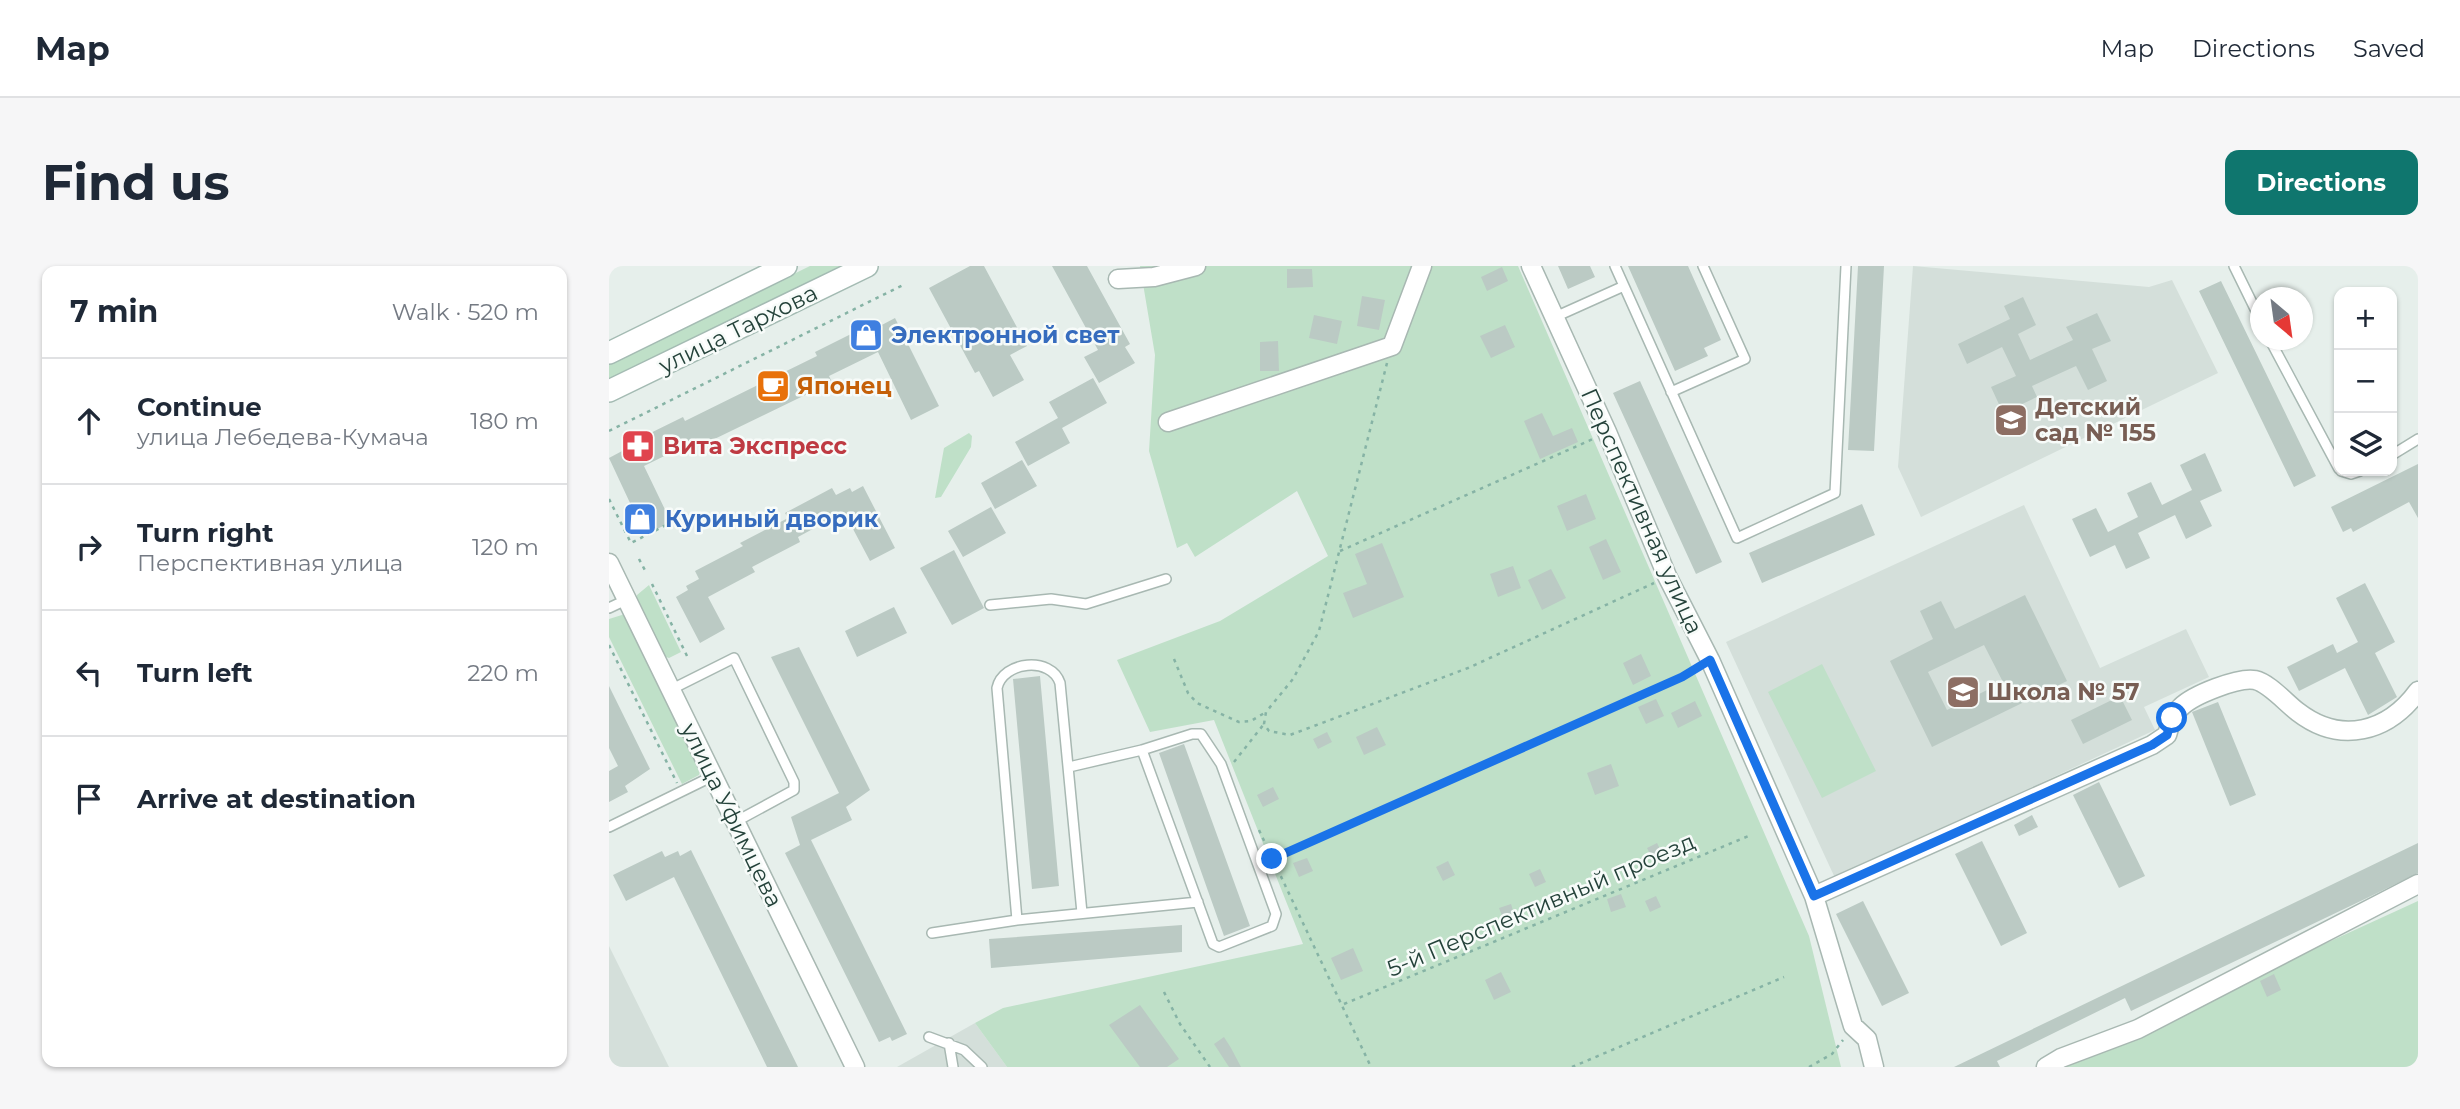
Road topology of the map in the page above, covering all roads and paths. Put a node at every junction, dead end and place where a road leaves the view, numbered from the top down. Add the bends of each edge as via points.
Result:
1 (786, 266) edge
2 (867, 266) edge
3 (1196, 266) edge
4 (1422, 266) edge
5 (1531, 266) edge
6 (1615, 266) edge
7 (1703, 266) edge
8 (1846, 266) edge
9 (2234, 266) edge
10 (1118, 279) dead end
11 (905, 284) dead end
12 (1624, 286) junction
13 (2250, 300) edge
14 (1555, 317) junction
15 (1392, 346) junction
16 (2275, 350) edge
17 (609, 353) edge
18 (609, 391) edge
19 (1671, 392) junction
20 (1168, 422) dead end
21 (609, 431) edge
22 (1607, 432) junction
23 (2418, 439) edge
24 (2397, 452) edge
25 (2334, 459) edge
26 (609, 499) edge
27 (674, 522) dead end
28 (1340, 551) junction
29 (639, 559) dead end
30 (609, 563) edge
31 (647, 574) dead end
32 (1667, 576) junction
33 (1166, 579) dead end
34 (652, 584) dead end
35 (626, 600) junction
36 (990, 605) dead end
37 (609, 608) edge
38 (609, 645) edge
39 (688, 658) dead end
40 (1174, 659) dead end
41 (1710, 660) junction
42 (670, 690) junction
43 (2418, 691) edge
44 (1266, 712) junction
45 (1263, 724) junction
46 (1142, 750) junction
47 (1069, 767) junction
48 (1234, 773) dead end
49 (713, 776) junction
50 (678, 784) dead end
51 (735, 822) junction
52 (1256, 822) dead end
53 (609, 827) edge
54 (1751, 835) dead end
55 (1272, 859) junction
56 (2418, 884) edge
57 (1814, 896) junction
58 (1198, 902) junction
59 (1082, 913) junction
60 (1017, 920) junction
61 (932, 933) dead end
62 (1784, 977) dead end
63 (1164, 992) dead end
64 (1344, 1004) junction
65 (1853, 1026) junction
66 (929, 1037) dead end
67 (949, 1043) junction
68 (855, 1067) edge
69 (953, 1067) edge
70 (982, 1067) edge
71 (1210, 1067) edge
72 (1371, 1067) edge
73 (1572, 1067) edge
74 (1809, 1067) edge
75 (1874, 1067) edge
76 (2046, 1067) edge

1 - 17 main road, улица Тархова
2 - 18 main road, улица Тархова
3 - 10 street via 1154,277
4 - 15 street
5 - 14 street, Перспективная улица
6 - 12 lane
7 - 19 lane via 1745,359
8 - 19 lane via 1835,493 1737,538
9 - 13 lane
11 - 21 path
12 - 14 lane
12 - 19 lane
14 - 22 street, Перспективная улица
15 - 20 street
15 - 28 path
16 - 25 lane
22 - 28 path
22 - 32 street, Перспективная улица
23 - 24 lane
26 - 27 path via 631,543
28 - 44 path via 1319,631 1293,680
29 - 31 path
30 - 35 street, улица Уфимцева
32 - 41 street, Перспективная улица
32 - 45 path via 1468,668 1290,735 1269,731
33 - 36 lane via 1086,604 1051,599
34 - 39 path
35 - 37 lane
35 - 42 street, улица Уфимцева
38 - 50 path
40 - 44 path via 1197,704 1240,722
41 - 55 path via 1682,677
41 - 57 street, Перспективная улица
42 - 49 street, улица Уфимцева
42 - 51 lane via 734,659 740,671 795,790
43 - 57 street via 2403,711 2373,729 2335,729 2301,715 2257,680 2239,681 2182,705 2167,735 2152,745
44 - 45 path
45 - 48 path via 1234,760
46 - 47 lane
46 - 58 lane
46 - 58 lane via 1192,734 1201,734 1209,742 1276,914 1272,926 1219,947 1213,944
47 - 59 lane
47 - 60 lane via 1056,673 1048,666 1032,665 1006,670 997,688
49 - 51 street, улица Уфимцева
49 - 53 lane
51 - 68 street, улица Уфимцева
52 - 55 path
54 - 64 path, 5-й Перспективный проезд
55 - 64 path
56 - 76 street via 2138,1030
57 - 65 street, Перспективная улица
58 - 59 lane
59 - 60 lane
60 - 61 lane
62 - 73 path
63 - 71 path via 1179,1024
64 - 72 path
65 - 74 path via 1832,1054
65 - 75 street, Перспективная улица via 1867,1039
66 - 67 lane
67 - 69 lane
67 - 70 lane

